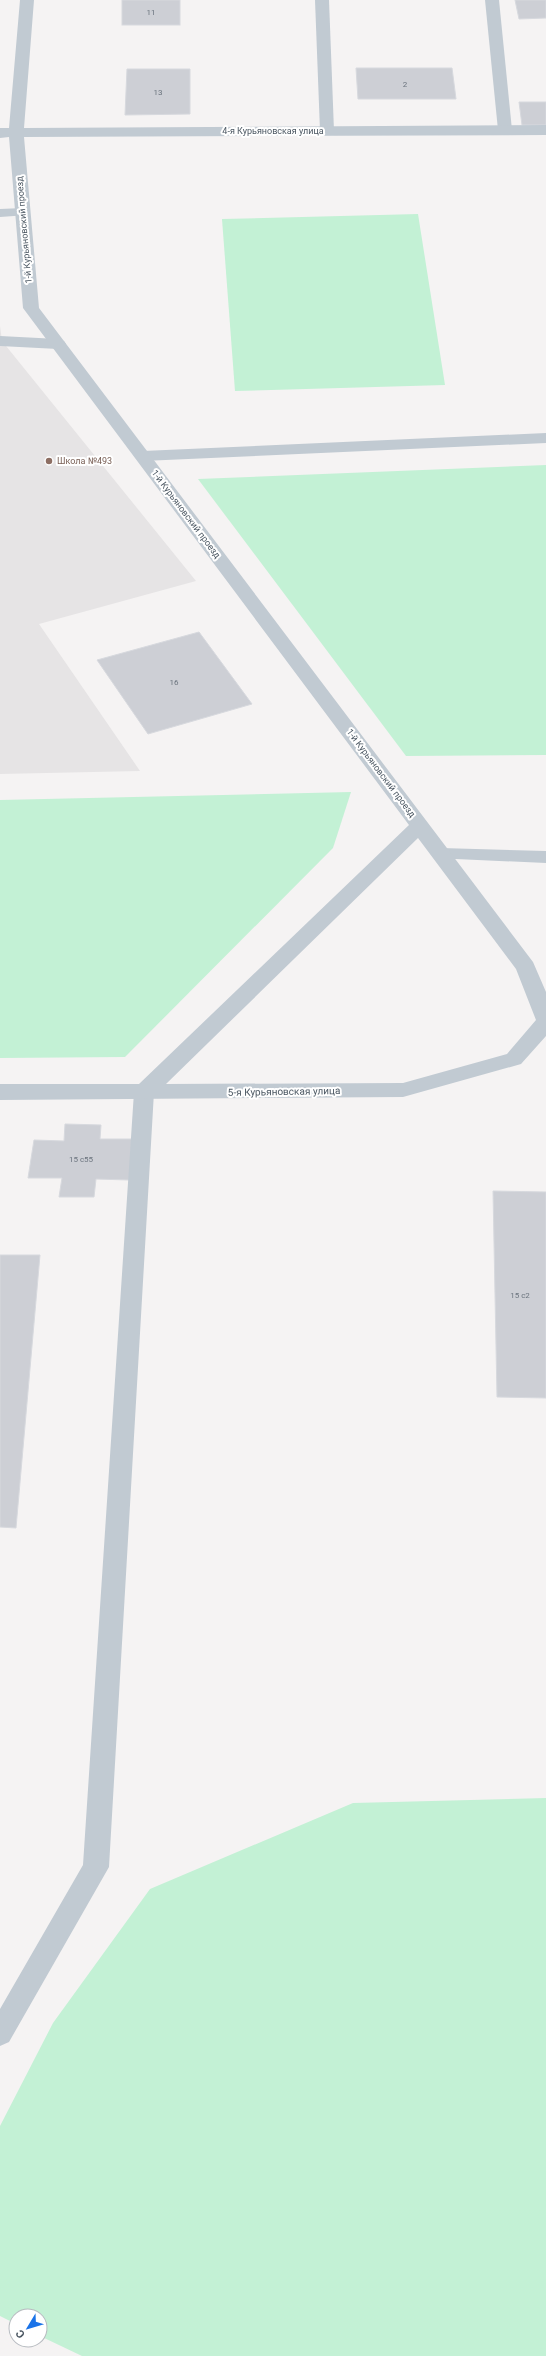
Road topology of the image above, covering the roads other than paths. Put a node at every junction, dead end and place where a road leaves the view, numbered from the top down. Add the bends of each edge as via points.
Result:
1 (27, 0) edge
2 (322, 0) edge
3 (492, 0) edge
4 (505, 130) junction
5 (546, 130) edge
6 (328, 131) junction
7 (8, 133) edge
8 (0, 212) edge
9 (23, 212) junction
10 (0, 341) edge
11 (58, 344) junction
12 (546, 438) edge
13 (143, 456) junction
14 (420, 825) junction
15 (441, 854) junction
16 (546, 857) edge
17 (546, 1021) edge
18 (0, 1092) edge
19 (144, 1092) junction
20 (0, 2034) edge

1 - 7 street, 1-й Курьяновский проезд
2 - 6 lane
3 - 4 lane
4 - 5 street, 4-я Курьяновская улица
4 - 6 street, 4-я Курьяновская улица
6 - 7 street, 4-я Курьяновская улица
7 - 9 street, 1-й Курьяновский проезд
8 - 9 lane
9 - 11 street, 1-й Курьяновский проезд via 31,308
10 - 11 lane
11 - 13 street, 1-й Курьяновский проезд
12 - 13 lane
13 - 14 street, 1-й Курьяновский проезд
14 - 15 street, 1-й Курьяновский проезд
14 - 19 street
15 - 16 lane
15 - 17 street, 1-й Курьяновский проезд via 526,967
17 - 19 street, 5-я Курьяновская улица via 514,1059 404,1090
18 - 19 street, 5-я Курьяновская улица
19 - 20 lane via 96,1867

